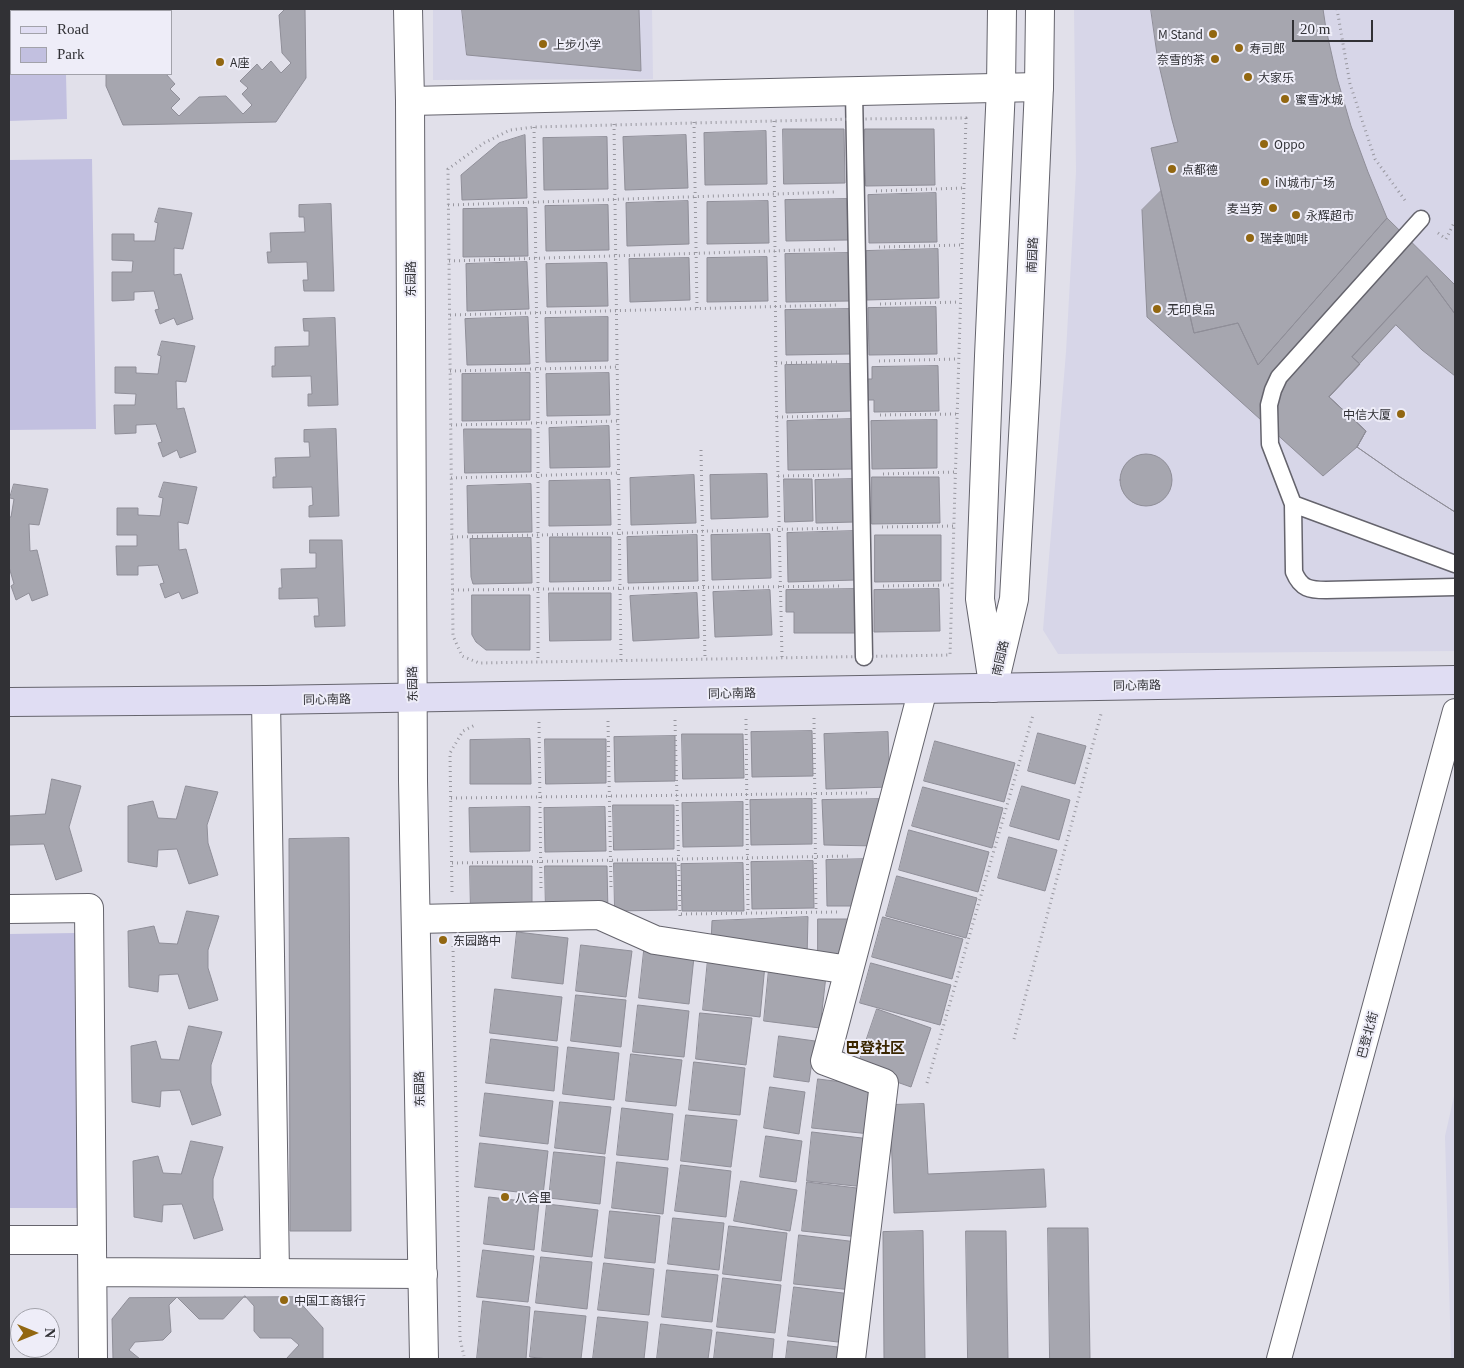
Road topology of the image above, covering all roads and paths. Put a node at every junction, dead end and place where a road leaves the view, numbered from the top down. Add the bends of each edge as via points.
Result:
1 (408, 9) edge
2 (1002, 9) edge
3 (1040, 9) edge
4 (1337, 9) edge
5 (1001, 87) junction
6 (1039, 87) junction
7 (854, 91) junction
8 (410, 101) junction
9 (854, 118) junction
10 (774, 120) junction
11 (694, 122) junction
12 (614, 124) junction
13 (534, 126) junction
14 (963, 188) junction
15 (856, 192) junction
16 (774, 194) junction
17 (696, 197) junction
18 (616, 200) junction
19 (534, 202) junction
20 (448, 205) junction
21 (1421, 219) junction
22 (1455, 221) edge
23 (962, 245) junction
24 (857, 248) junction
25 (775, 251) junction
26 (696, 253) junction
27 (616, 256) junction
28 (535, 258) junction
29 (449, 261) junction
30 (960, 302) junction
31 (858, 304) junction
32 (775, 306) junction
33 (697, 308) junction
34 (617, 310) junction
35 (536, 312) junction
36 (450, 315) junction
37 (618, 367) junction
38 (537, 369) junction
39 (450, 370) junction
40 (619, 421) junction
41 (538, 423) junction
42 (451, 425) junction
43 (701, 450) dead end
44 (619, 473) junction
45 (538, 476) junction
46 (451, 478) junction
47 (1293, 504) junction
48 (954, 526) junction
49 (862, 528) junction
50 (779, 530) junction
51 (702, 531) junction
52 (620, 533) junction
53 (538, 535) junction
54 (452, 537) junction
55 (1455, 564) edge
56 (863, 586) junction
57 (952, 586) junction
58 (780, 587) junction
59 (1455, 587) edge
60 (620, 588) junction
61 (704, 588) junction
62 (538, 589) junction
63 (452, 590) junction
64 (864, 656) junction
65 (782, 657) junction
66 (705, 660) junction
67 (621, 661) junction
68 (538, 662) junction
69 (1455, 680) edge
70 (993, 688) junction
71 (923, 689) junction
72 (412, 698) junction
73 (266, 700) junction
74 (9, 702) edge
75 (1455, 711) edge
76 (1101, 714) dead end
77 (1033, 715) dead end
78 (746, 718) dead end
79 (814, 718) dead end
80 (675, 719) dead end
81 (608, 720) dead end
82 (539, 721) dead end
83 (463, 731) dead end
84 (895, 792) junction
85 (815, 793) junction
86 (746, 794) junction
87 (677, 795) junction
88 (609, 796) junction
89 (540, 797) junction
90 (451, 798) junction
91 (815, 856) junction
92 (879, 856) junction
93 (747, 858) junction
94 (678, 859) junction
95 (611, 860) junction
96 (540, 861) junction
97 (452, 863) junction
98 (9, 909) edge
99 (865, 911) junction
100 (816, 912) junction
101 (748, 913) junction
102 (680, 914) junction
103 (599, 915) junction
104 (541, 916) junction
105 (452, 918) junction
106 (416, 919) junction
107 (680, 944) junction
108 (849, 970) junction
109 (1014, 1039) dead end
110 (927, 1083) dead end
111 (9, 1240) edge
112 (92, 1240) junction
113 (92, 1272) junction
114 (275, 1273) junction
115 (423, 1274) junction
116 (464, 1356) dead end
117 (93, 1359) edge
118 (424, 1359) edge
119 (851, 1359) edge
120 (1279, 1359) edge

1 - 8 street, 东园路
2 - 5 street, 南园路
3 - 6 street, 南园路
4 - 21 path via 1350,84 1375,159
5 - 6 street
5 - 7 street
5 - 70 street, 南园路 via 980,599
6 - 70 street, 南园路 via 1014,599
7 - 8 street
7 - 9 lane
8 - 72 street, 东园路
9 - 10 path
9 - 14 path via 966,118
9 - 15 lane
10 - 11 path
10 - 16 path
11 - 12 path
11 - 17 path
12 - 13 path
12 - 18 path
13 - 19 path
13 - 20 path via 510,130 484,143 448,169
14 - 15 path
14 - 23 path
15 - 16 path
15 - 24 lane
16 - 17 path
16 - 25 path
17 - 18 path
17 - 26 path
18 - 19 path
18 - 27 path
19 - 20 path
19 - 28 path
20 - 29 path
21 - 22 path via 1446,239
21 - 47 lane via 1279,377 1273,390 1269,405 1270,444
23 - 24 path
23 - 30 path
24 - 25 path
24 - 31 lane
25 - 26 path
25 - 32 path
26 - 27 path
26 - 33 path
27 - 28 path
27 - 34 path
28 - 29 path
28 - 35 path
29 - 36 path
30 - 31 path
30 - 48 path
31 - 32 path
31 - 49 lane
32 - 33 path
32 - 50 path
33 - 34 path
34 - 35 path
34 - 37 path
35 - 36 path
35 - 38 path
36 - 39 path
37 - 38 path
37 - 40 path
38 - 39 path
38 - 41 path
39 - 42 path
40 - 41 path
40 - 44 path
41 - 42 path
41 - 45 path
42 - 46 path
43 - 51 path
44 - 45 path
44 - 52 path
45 - 46 path
45 - 53 path
46 - 54 path
47 - 55 lane
47 - 59 lane via 1294,572 1305,587 1326,590
48 - 49 path
48 - 57 path
49 - 50 path
49 - 56 lane
50 - 51 path
50 - 58 path
51 - 52 path
51 - 61 path
52 - 53 path
52 - 60 path
53 - 54 path
53 - 62 path
54 - 63 path
56 - 57 path
56 - 58 path
56 - 64 lane
57 - 64 path via 950,655
58 - 61 path
58 - 65 path
60 - 61 path
60 - 62 path
60 - 67 path
61 - 66 path
62 - 63 path
62 - 68 path
63 - 68 path via 453,636 462,656 479,663
64 - 65 path
65 - 66 path
66 - 67 path
67 - 68 path
69 - 70 main road, 同心南路
70 - 71 main road, 同心南路
71 - 72 main road, 同心南路
71 - 84 street
72 - 73 main road, 同心南路
72 - 106 street, 东园路
73 - 74 main road, 同心南路
73 - 114 street
75 - 120 street, 巴登北街
76 - 109 path
77 - 110 path
78 - 86 path
79 - 85 path
80 - 87 path
81 - 88 path
82 - 89 path
83 - 90 path via 450,753
84 - 85 path
84 - 92 street
85 - 86 path
85 - 91 path
86 - 87 path
86 - 93 path
87 - 88 path
87 - 94 path
88 - 89 path
88 - 95 path
89 - 90 path
89 - 96 path
90 - 97 path
91 - 92 path
91 - 93 path
91 - 100 path
92 - 99 street
93 - 94 path
93 - 101 path
94 - 95 path
94 - 102 path
95 - 96 path
95 - 103 path via 612,915
96 - 97 path
96 - 104 path
97 - 105 path
98 - 112 street via 89,908
99 - 100 path
99 - 108 street
100 - 101 path
101 - 102 path
102 - 107 path
103 - 104 street
103 - 107 street via 655,940
104 - 105 street
105 - 106 street
105 - 116 path via 460,1339
106 - 115 street, 东园路
107 - 108 street
108 - 119 street via 825,1061 884,1083
111 - 112 street
112 - 113 street
113 - 114 street
113 - 117 street
114 - 115 street
115 - 118 street, 东园路

